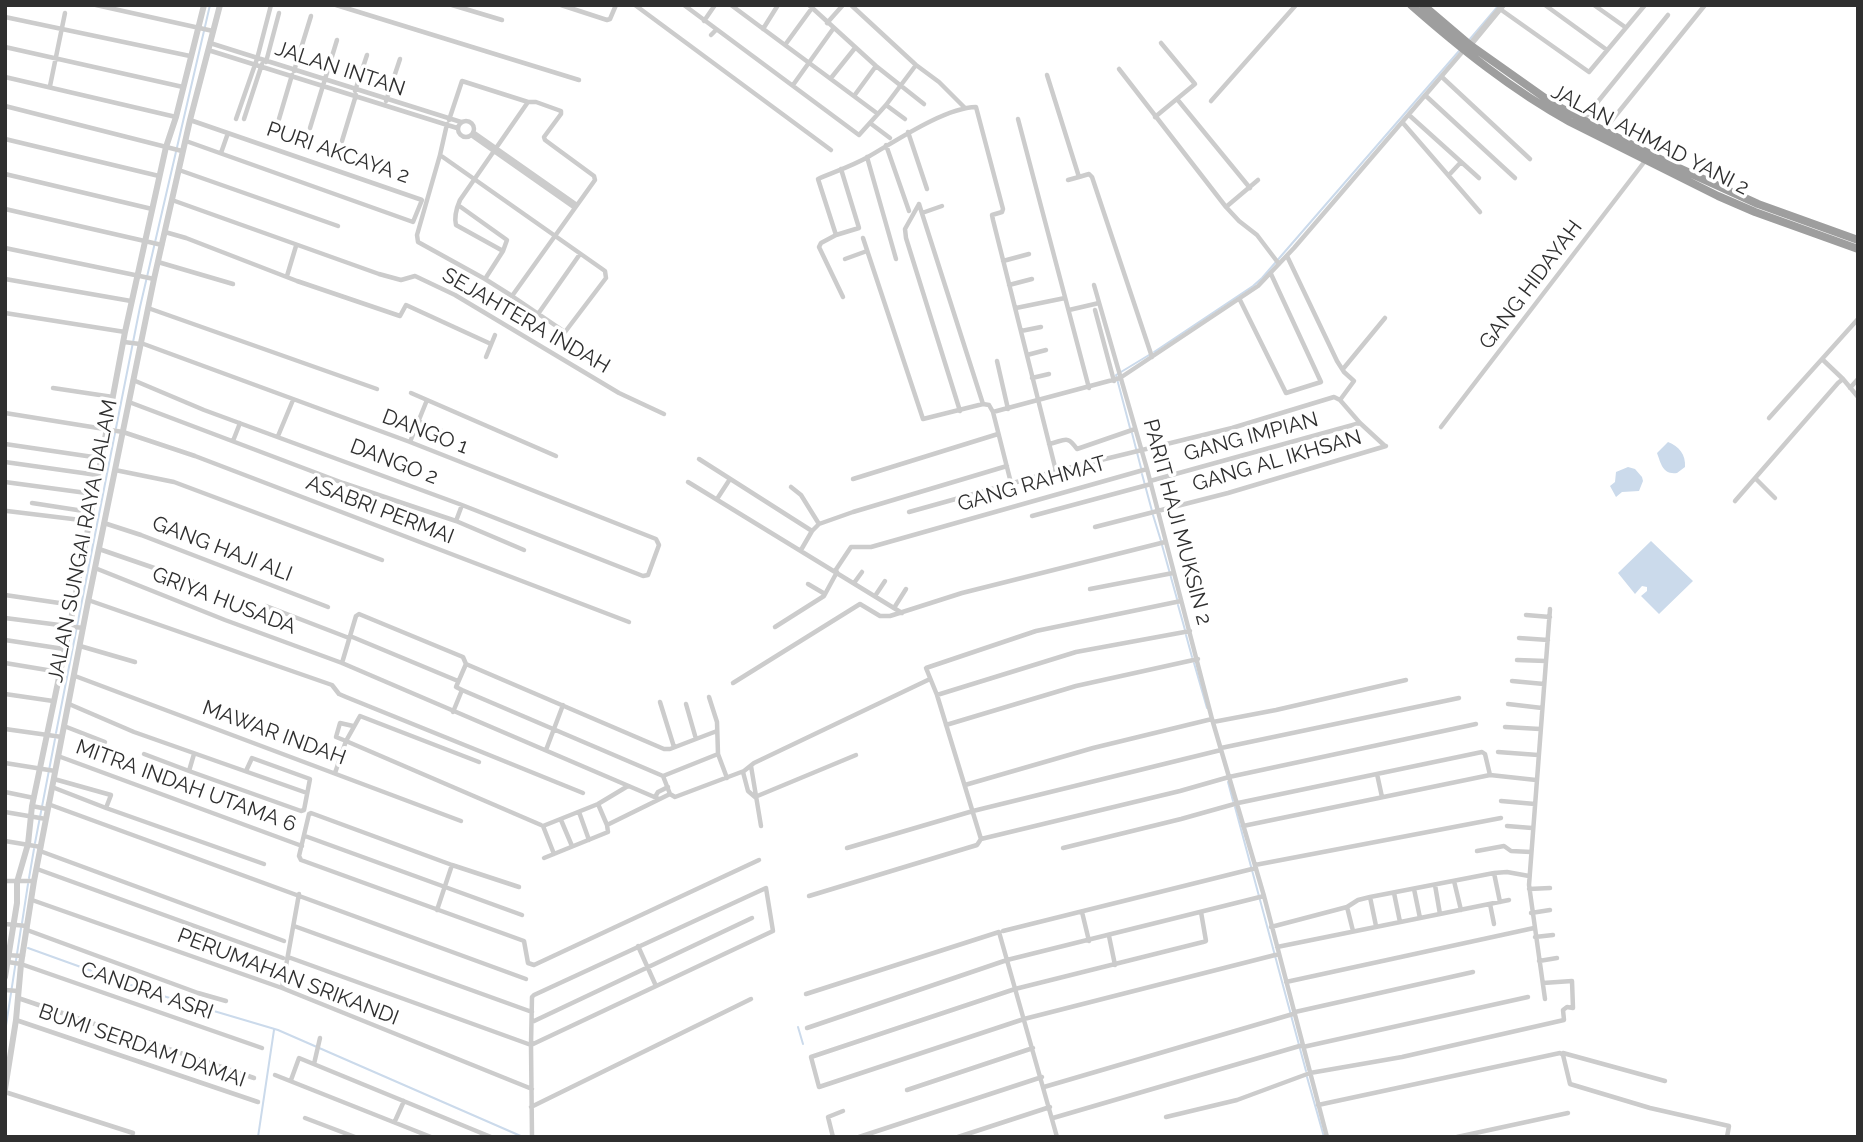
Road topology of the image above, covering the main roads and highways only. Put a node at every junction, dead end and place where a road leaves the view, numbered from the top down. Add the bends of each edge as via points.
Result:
1 (1410, 5) edge
2 (1423, 5) edge
3 (1464, 45) junction
4 (1858, 240) edge
5 (1858, 249) edge

1 - 3 highway, JALAN AHMAD YANI 2
2 - 3 highway, JALAN AHMAD YANI 2
3 - 4 highway, JALAN AHMAD YANI 2 via 1603,131 1758,204
3 - 5 highway, JALAN AHMAD YANI 2 via 1550,111 1644,161 1755,212

